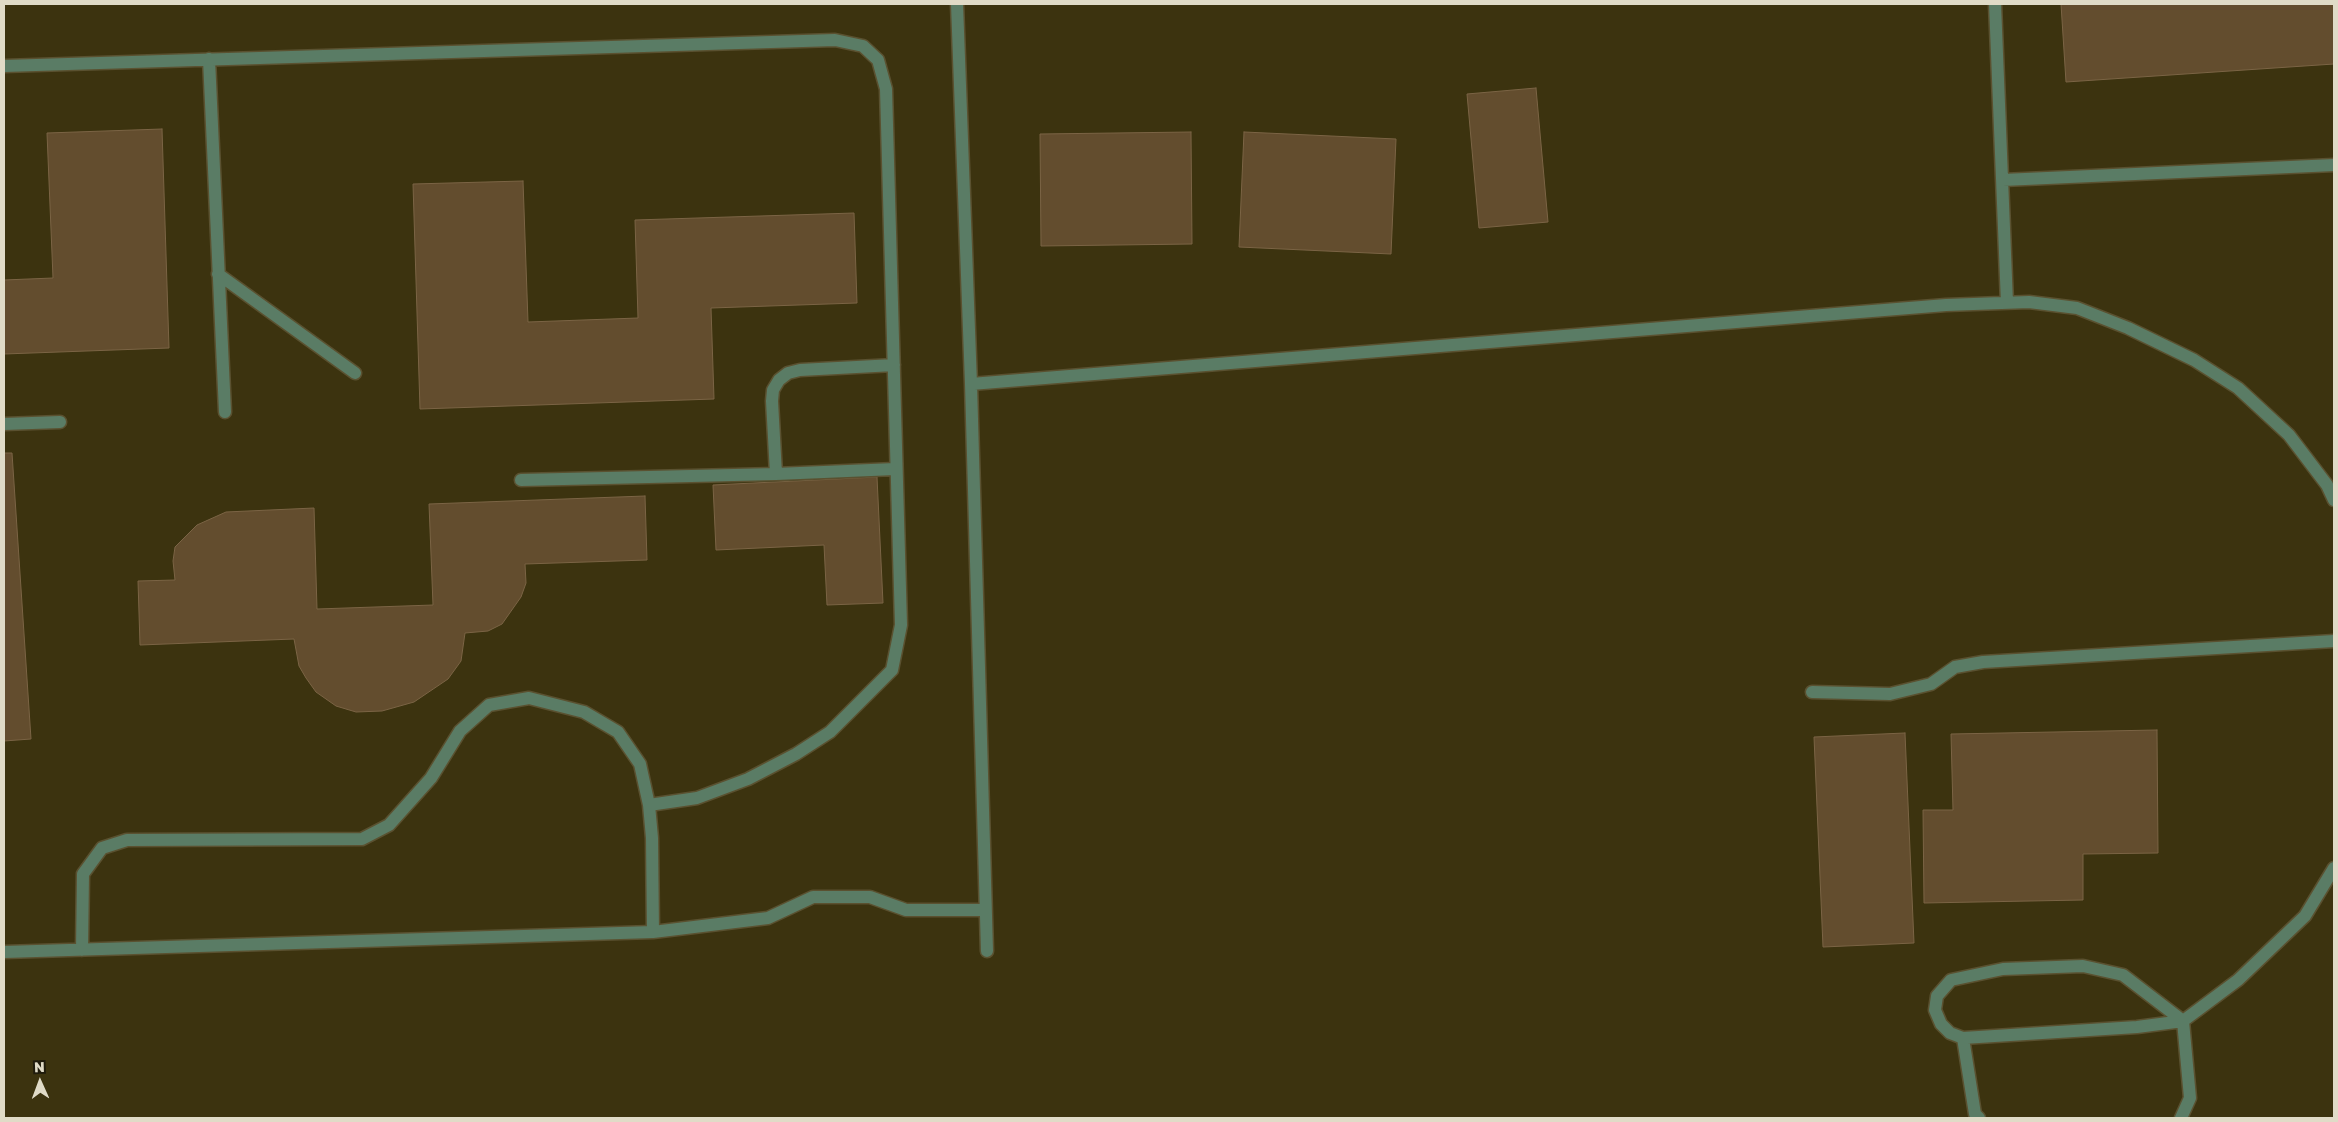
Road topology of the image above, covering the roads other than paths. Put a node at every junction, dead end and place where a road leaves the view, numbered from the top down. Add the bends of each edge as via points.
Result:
1 (957, 4) edge
2 (1995, 4) edge
3 (209, 60) junction
4 (4, 66) edge
5 (2334, 165) edge
6 (2003, 180) junction
7 (218, 274) junction
8 (2008, 302) junction
9 (894, 365) junction
10 (355, 373) dead end
11 (972, 384) junction
12 (225, 412) dead end
13 (60, 422) dead end
14 (4, 424) edge
15 (895, 469) junction
16 (776, 474) junction
17 (520, 480) dead end
18 (2334, 500) edge
19 (2334, 641) edge
20 (1812, 692) dead end
21 (649, 805) junction
22 (2334, 868) edge
23 (985, 910) junction
24 (653, 932) junction
25 (82, 950) junction
26 (987, 951) dead end
27 (4, 952) edge
28 (2183, 1021) junction
29 (1963, 1038) junction
30 (1979, 1118) edge
31 (2181, 1118) edge

1 - 11 street
2 - 6 street
3 - 4 street
3 - 7 street
3 - 9 street via 835,40 863,46 878,60 886,89
5 - 6 street
6 - 8 street
7 - 10 street
7 - 12 street
8 - 11 street
8 - 18 street via 2077,308 2194,360 2238,388 2289,435 2327,485
9 - 15 street
9 - 16 street via 800,370 779,380 773,390 772,401
11 - 23 street
13 - 14 street
15 - 16 street
15 - 21 street via 901,625 892,670 830,732 796,754 748,779 697,798
16 - 17 street
19 - 20 street via 1983,662 1955,667 1931,684 1890,694
21 - 24 street
21 - 25 street via 640,764 618,732 584,712 530,698 488,705 460,730 431,778 389,826 362,839 127,840 102,848 83,874
22 - 28 street via 2305,916 2238,980
23 - 24 street via 906,910 870,897 813,897 768,918
23 - 26 street
24 - 25 street
25 - 27 street
28 - 29 street
28 - 29 street via 2123,975 2083,966 2003,969 1951,980 1937,996 1934,1010 1941,1024 1950,1033
28 - 31 street via 2190,1098
29 - 30 street via 1975,1114

